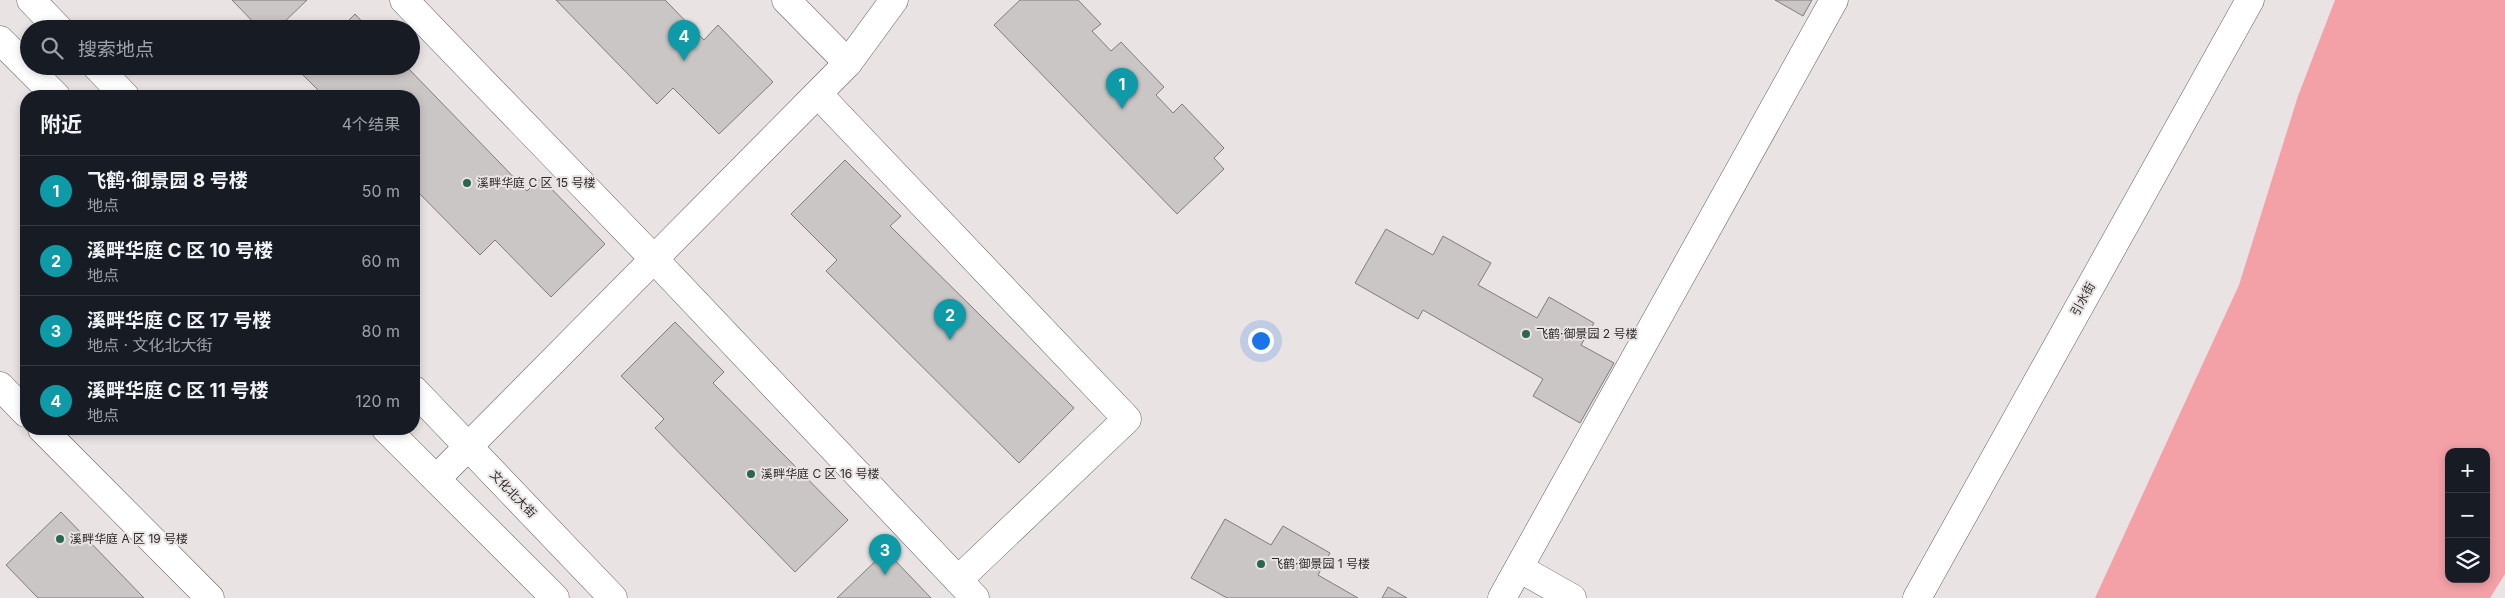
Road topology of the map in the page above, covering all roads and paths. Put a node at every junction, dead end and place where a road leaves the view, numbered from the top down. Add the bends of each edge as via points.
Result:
1 (31, 0) edge
2 (404, 0) edge
3 (786, 0) edge
4 (894, 0) edge
5 (1834, 0) edge
6 (2250, 0) edge
7 (50, 20) edge
8 (0, 40) edge
9 (20, 60) edge
10 (848, 63) junction
11 (35, 75) edge
12 (105, 75) edge
13 (50, 90) edge
14 (119, 90) edge
15 (818, 94) junction
16 (654, 259) junction
17 (0, 386) edge
18 (420, 396) edge
19 (20, 407) edge
20 (48, 435) edge
21 (392, 435) edge
22 (468, 447) junction
23 (436, 479) junction
24 (1519, 568) junction
25 (966, 589) edge
26 (210, 598) edge
27 (555, 598) edge
28 (613, 598) edge
29 (1502, 598) edge
30 (1572, 598) edge
31 (1917, 598) edge

1 - 7 street
2 - 16 street
3 - 10 street
4 - 10 street
5 - 24 street
6 - 31 street, 引水街
8 - 9 street
10 - 15 street
11 - 13 street
12 - 14 street
15 - 16 street
15 - 25 street via 1127,418
16 - 22 street
16 - 25 street
17 - 19 street
18 - 22 street, 文化北大街
20 - 26 street
21 - 23 street
22 - 23 street
22 - 28 street, 文化北大街
23 - 27 street
24 - 29 street
24 - 30 street

